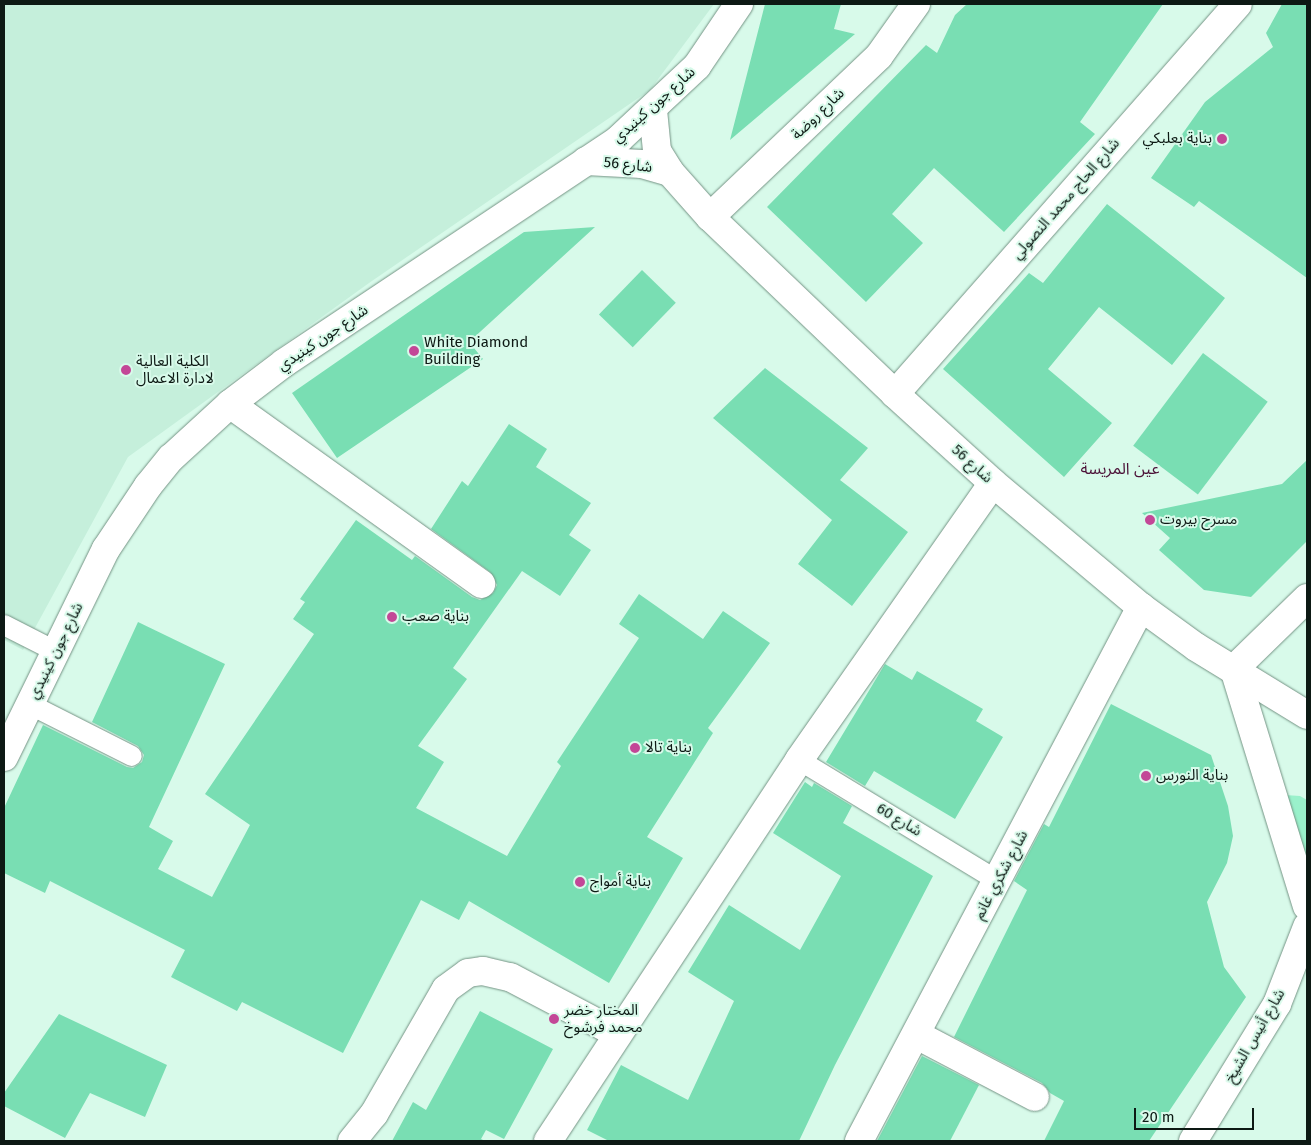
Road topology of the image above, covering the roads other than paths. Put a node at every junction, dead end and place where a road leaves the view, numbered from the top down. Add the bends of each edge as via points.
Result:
1 (739, 4) edge
2 (916, 4) edge
3 (1238, 4) edge
4 (653, 110) junction
5 (586, 162) junction
6 (670, 172) junction
7 (710, 217) junction
8 (895, 394) junction
9 (230, 404) junction
10 (993, 483) junction
11 (481, 584) dead end
12 (1307, 598) edge
13 (1141, 607) junction
14 (4, 625) edge
15 (56, 652) junction
16 (1234, 669) junction
17 (29, 704) junction
18 (1307, 715) edge
19 (132, 756) dead end
20 (4, 757) edge
21 (799, 760) junction
22 (998, 881) junction
23 (1307, 906) edge
24 (1307, 927) edge
25 (618, 1034) junction
26 (917, 1035) junction
27 (1035, 1097) dead end
28 (352, 1141) edge
29 (548, 1141) edge
30 (859, 1141) edge
31 (1193, 1141) edge

1 - 4 street, شارع جون كينيدي via 697,66
2 - 7 street, شارع روضة via 879,56
3 - 8 street, شارع الحاج محمد النصولي
4 - 5 street, شارع جون كينيدي
4 - 6 street, شارع 56 via 657,150
5 - 6 street, شارع 56 via 642,164
5 - 9 street, شارع جون كينيدي via 284,363
6 - 7 street, شارع 56
7 - 8 street, شارع 56
8 - 10 street, شارع 56
9 - 11 street
9 - 15 street, شارع جون كينيدي via 172,458 126,515
10 - 13 street, شارع 56
10 - 21 street
12 - 16 street
13 - 16 street, شارع 56 via 1196,647
13 - 22 street, شارع شكري غانم
14 - 15 lane
15 - 17 street, شارع جون كينيدي
16 - 18 street, شارع 56
16 - 23 street
17 - 19 lane
17 - 20 street, شارع جون كينيدي
21 - 22 lane, شارع 60
21 - 25 street
22 - 26 street, شارع شكري غانم
24 - 31 street, شارع أنيس الشيخ via 1277,1004
25 - 28 street via 510,977 483,971 468,972 446,989 374,1114
25 - 29 street
26 - 27 street
26 - 30 street, شارع شكري غانم

